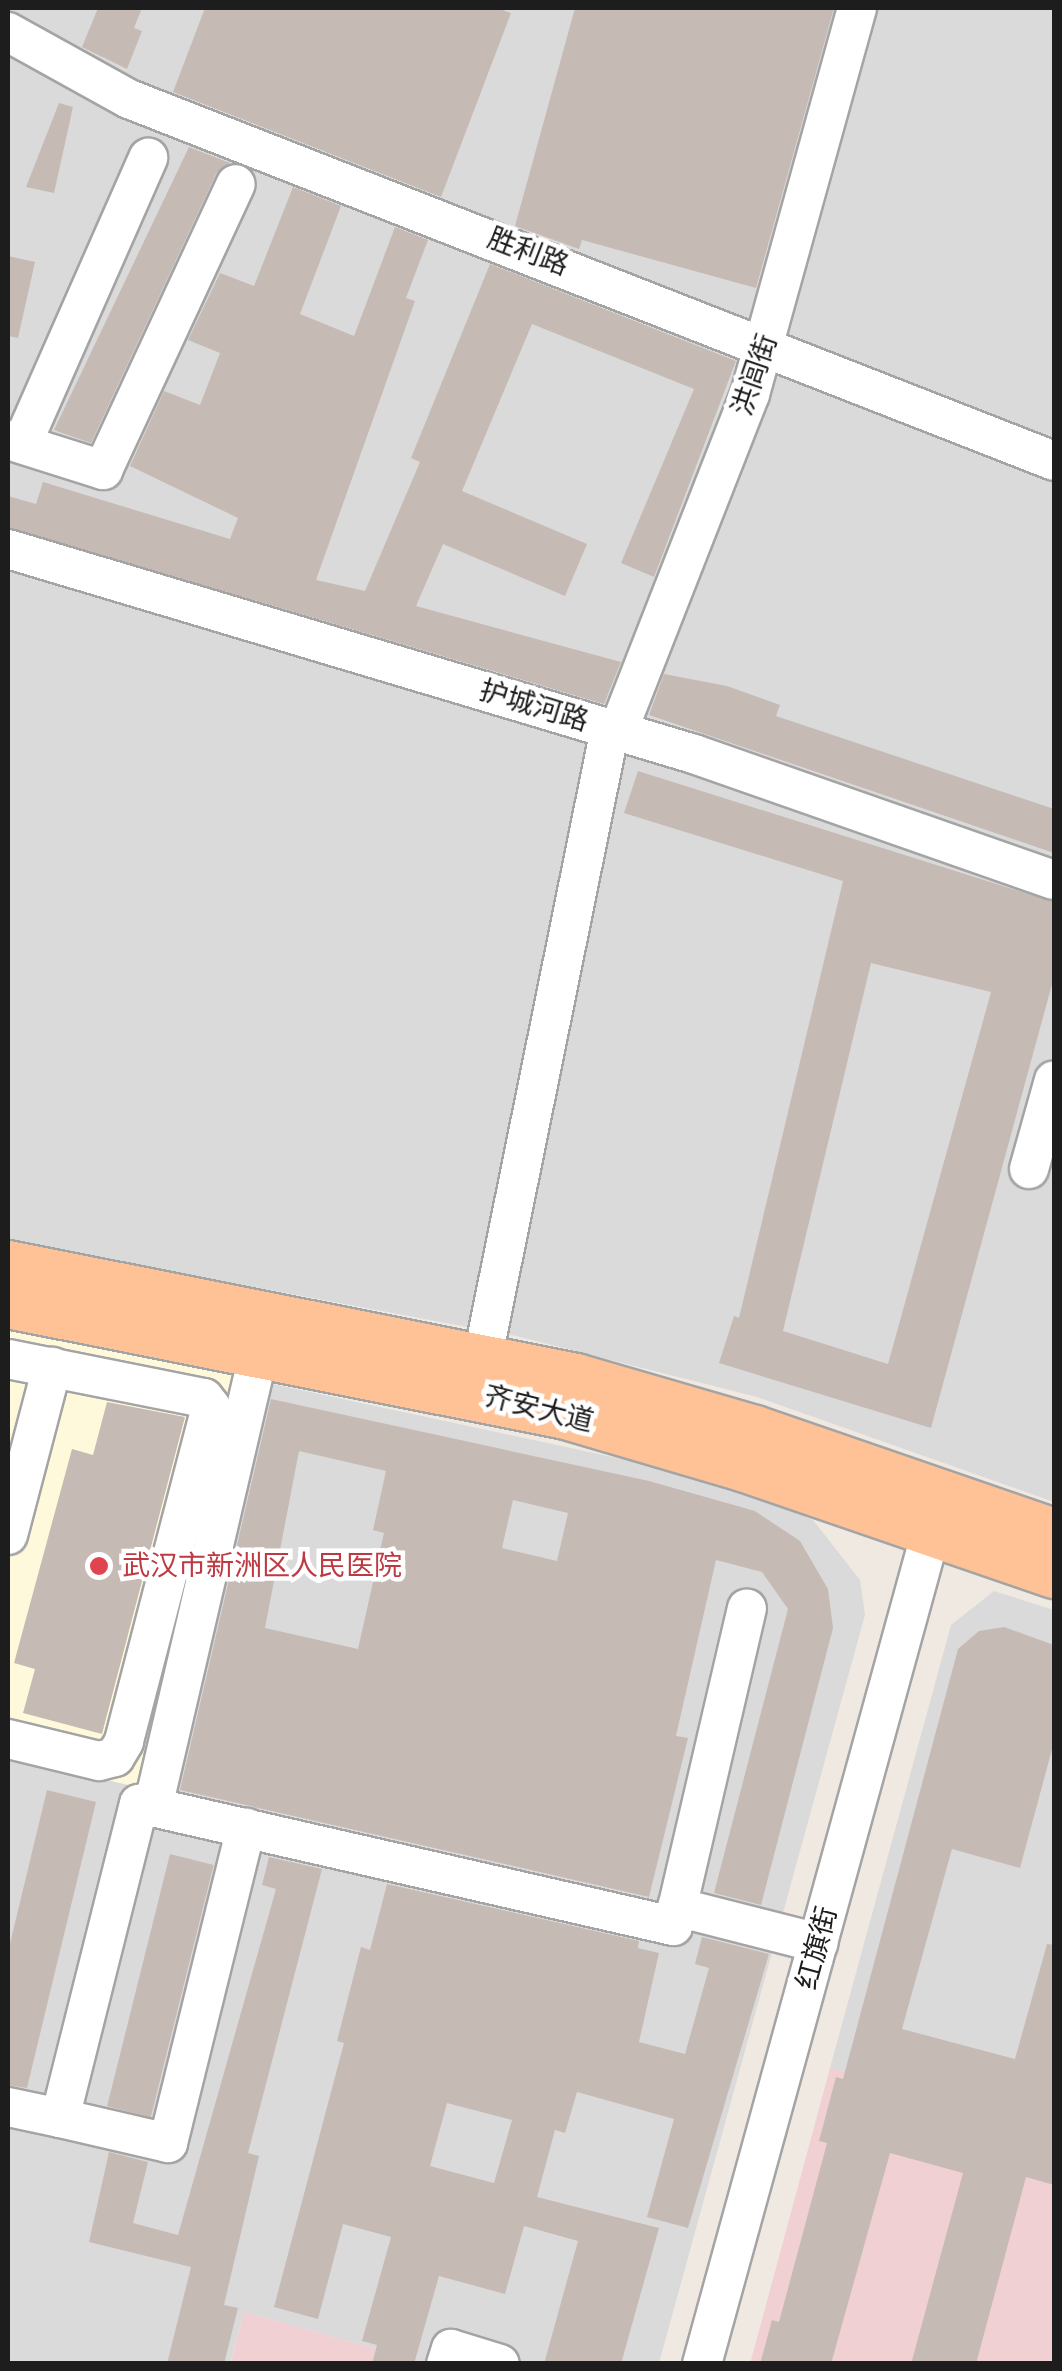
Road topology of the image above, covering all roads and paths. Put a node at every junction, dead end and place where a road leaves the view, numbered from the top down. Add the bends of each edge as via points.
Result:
1 (857, 8) edge
2 (8, 32) edge
3 (148, 158) dead end
4 (236, 184) dead end
5 (766, 344) junction
6 (15, 442) edge
7 (1054, 461) edge
8 (8, 550) edge
9 (614, 730) junction
10 (1054, 880) edge
11 (1054, 1080) edge
12 (1029, 1169) dead end
13 (8, 1265) edge
14 (8, 1304) edge
15 (264, 1332) junction
16 (483, 1356) junction
17 (8, 1358) edge
18 (52, 1368) junction
19 (9, 1522) edge
20 (931, 1532) junction
21 (1054, 1533) edge
22 (1054, 1574) edge
23 (747, 1608) dead end
24 (8, 1739) edge
25 (153, 1807) junction
26 (246, 1828) junction
27 (677, 1907) junction
28 (818, 1943) junction
29 (8, 2106) edge
30 (60, 2118) junction
31 (710, 2362) edge
32 (446, 2364) edge
33 (500, 2364) edge

1 - 5 street, 洪闾街
2 - 5 street, 胜利路 via 129,99
3 - 6 street
4 - 6 street via 103,470
5 - 7 street, 胜利路
5 - 9 street, 洪闾街
8 - 9 street, 护城河路
9 - 10 street, 护城河路
9 - 16 street, 洪闾街
11 - 12 street
13 - 15 main road, 齐安大道
14 - 15 main road, 齐安大道
15 - 16 main road, 齐安大道
15 - 20 main road, 齐安大道 via 566,1415
15 - 25 street
16 - 21 main road, 齐安大道 via 668,1403
17 - 18 street
18 - 19 street
18 - 24 street via 204,1398 212,1408 124,1742 114,1758 100,1761
20 - 22 main road, 齐安大道
20 - 28 street, 红旗街
23 - 27 street
25 - 26 street
25 - 30 street via 139,1804
26 - 27 street via 672,1926
26 - 30 street via 168,2143
27 - 28 street
28 - 31 street, 红旗街
29 - 30 street
32 - 33 street via 450,2349

